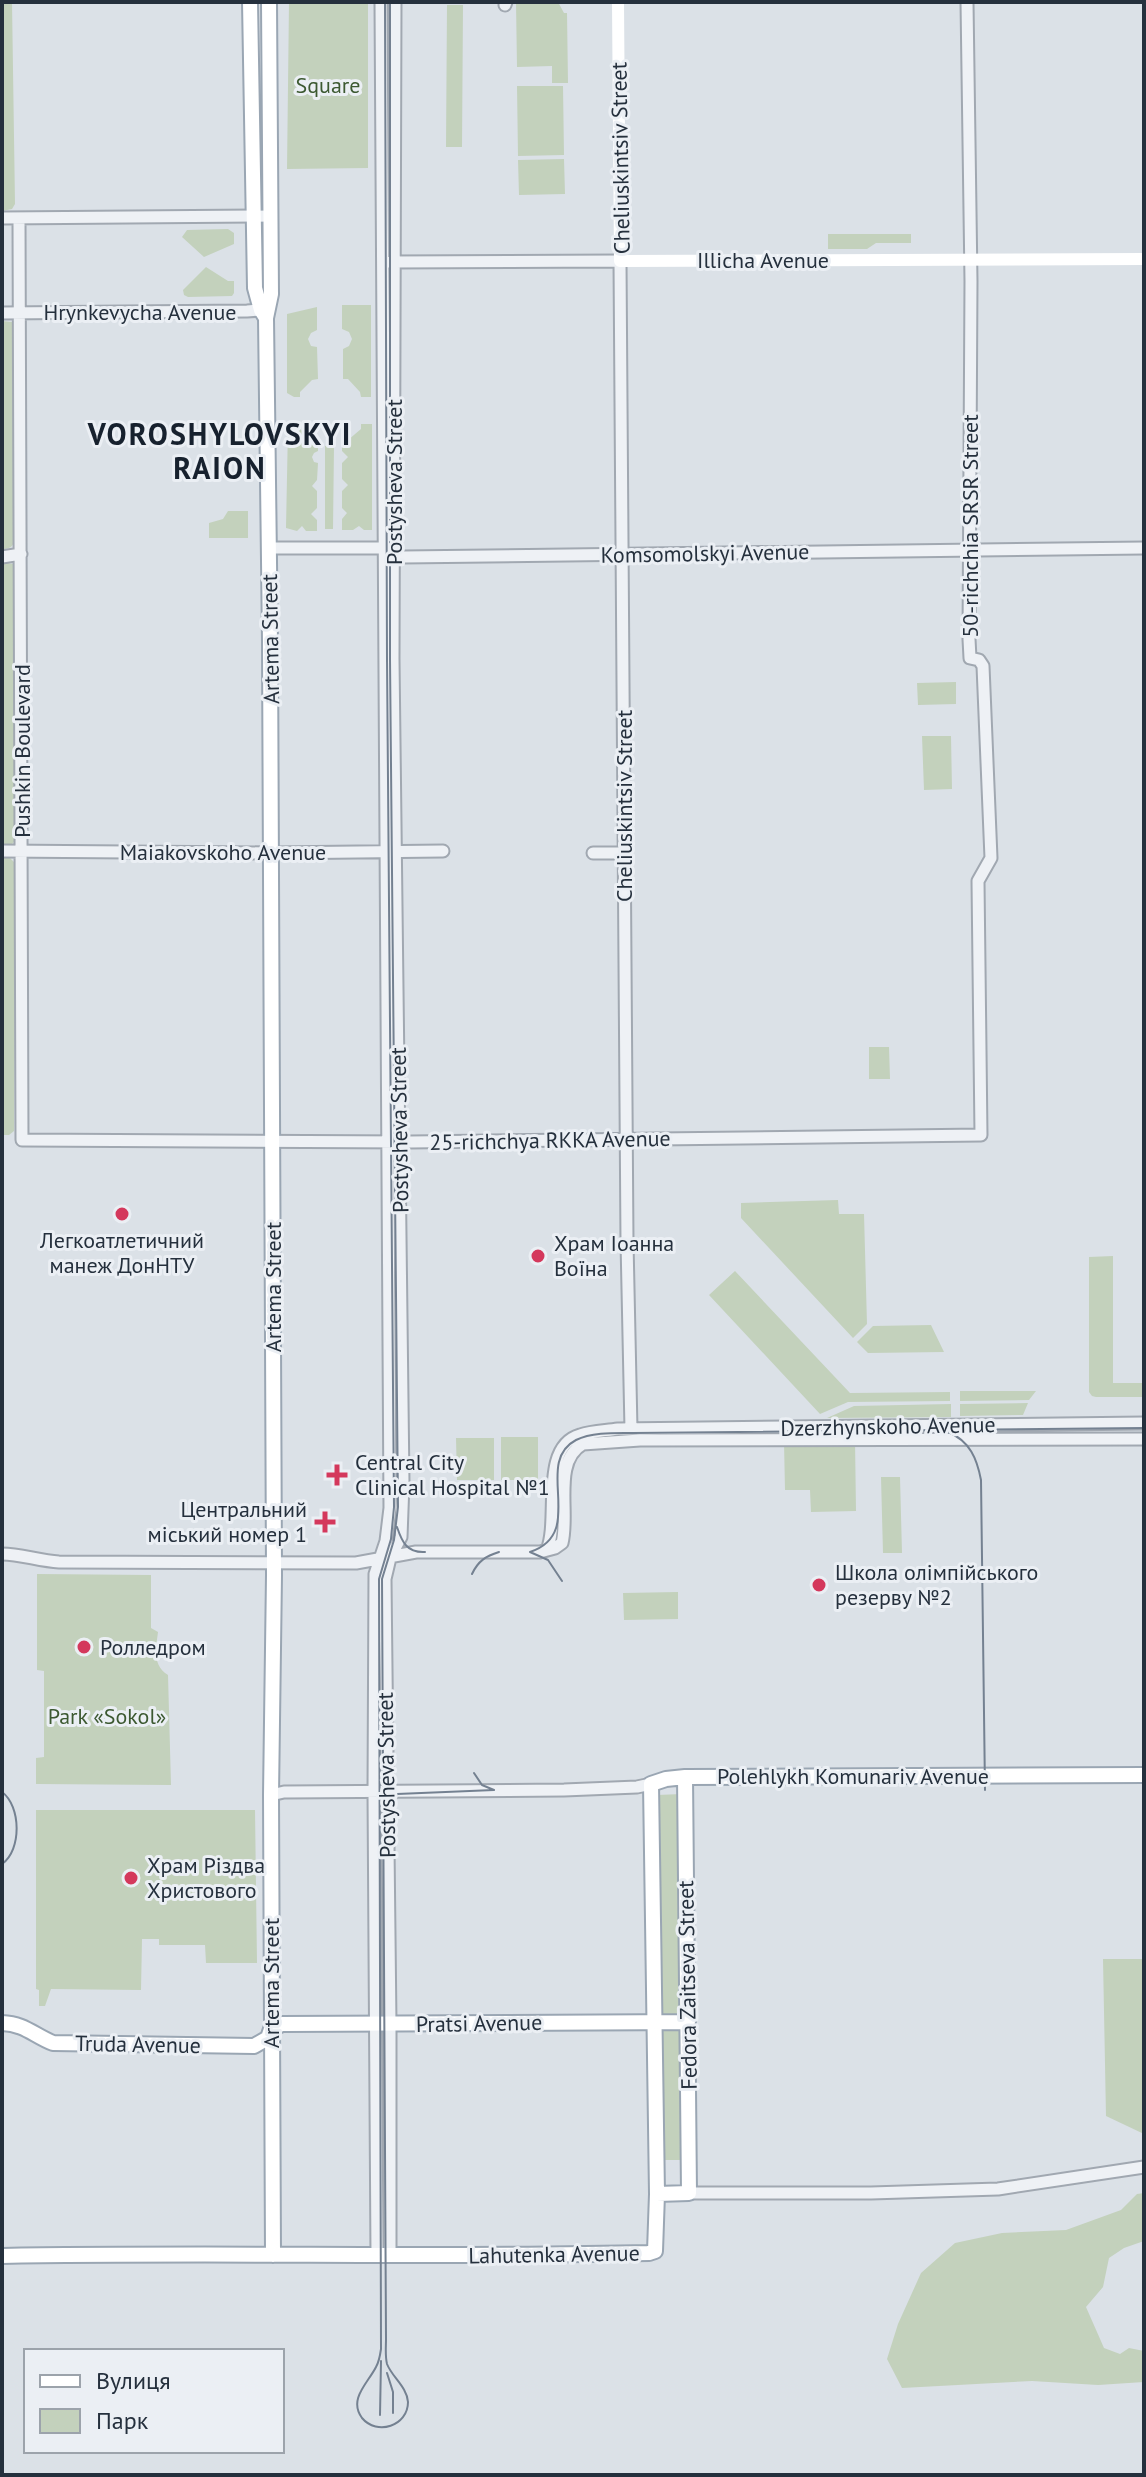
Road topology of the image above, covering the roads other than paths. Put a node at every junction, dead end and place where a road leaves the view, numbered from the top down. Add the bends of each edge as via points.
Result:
1 (250, 2) edge
2 (269, 2) edge
3 (381, 2) edge
4 (395, 2) edge
5 (618, 2) edge
6 (967, 2) edge
7 (252, 68) junction
8 (270, 69) junction
9 (254, 216) junction
10 (271, 216) junction
11 (2, 218) edge
12 (19, 218) junction
13 (971, 259) junction
14 (1144, 259) edge
15 (620, 261) junction
16 (382, 262) junction
17 (396, 262) junction
18 (21, 312) junction
19 (2, 313) edge
20 (264, 314) junction
21 (269, 548) junction
22 (383, 548) junction
23 (1144, 548) edge
24 (970, 550) junction
25 (21, 554) junction
26 (393, 555) junction
27 (623, 555) junction
28 (2, 557) edge
29 (390, 850) junction
30 (2, 851) edge
31 (443, 851) dead end
32 (22, 852) junction
33 (272, 853) junction
34 (593, 853) dead end
35 (625, 853) junction
36 (981, 1135) joint
37 (626, 1139) junction
38 (22, 1140) joint
39 (272, 1141) junction
40 (393, 1142) junction
41 (1144, 1423) edge
42 (631, 1429) junction
43 (1144, 1439) edge
44 (640, 1440) junction
45 (402, 1525) junction
46 (547, 1550) junction
47 (425, 1552) junction
48 (2, 1554) edge
49 (384, 1559) junction
50 (274, 1563) junction
51 (1144, 1775) edge
52 (685, 1777) junction
53 (651, 1784) junction
54 (380, 1792) junction
55 (271, 1795) junction
56 (654, 2022) junction
57 (688, 2022) junction
58 (2, 2023) edge
59 (383, 2024) junction
60 (271, 2029) junction
61 (1144, 2167) edge
62 (689, 2193) junction
63 (657, 2194) junction
64 (273, 2255) junction
65 (384, 2255) junction
66 (2, 2256) edge

1 - 7 main road, Artema Street
2 - 8 main road, Artema Street
3 - 16 street, Postysheva Street
4 - 17 street, Postysheva Street
5 - 15 main road, Cheliuskintsiv Street
6 - 13 street, 50-richchia SRSR Street
7 - 8 main road via 258,82 265,82
7 - 9 main road, Artema Street
8 - 10 main road, Artema Street
9 - 10 street
9 - 12 street
9 - 20 main road, Artema Street via 255,288
10 - 20 main road, Artema Street via 271,294
11 - 12 street
12 - 18 street, Pushkin Boulevard
13 - 14 main road, Illicha Avenue
13 - 15 main road, Illicha Avenue
13 - 24 street, 50-richchia SRSR Street
15 - 17 street, Illicha Avenue
15 - 27 street, Cheliuskintsiv Street
16 - 17 street, Illicha Avenue
16 - 22 street, Postysheva Street
17 - 26 street, Postysheva Street
18 - 19 street, Hrynkevycha Avenue
18 - 20 street, Hrynkevycha Avenue
18 - 25 street, Pushkin Boulevard
20 - 21 main road, Artema Street
21 - 22 street
21 - 33 main road, Artema Street
22 - 26 street
22 - 29 street, Postysheva Street
23 - 24 street, Komsomolskyi Avenue
24 - 27 street, Komsomolskyi Avenue
24 - 36 street, 50-richchia SRSR Street via 970,658 983,666 991,858 978,881
25 - 28 street
25 - 32 street, Pushkin Boulevard
26 - 27 street, Komsomolskyi Avenue
26 - 29 street, Postysheva Street
27 - 35 street, Cheliuskintsiv Street
29 - 31 street, Maiakovskoho Avenue
29 - 33 street, Maiakovskoho Avenue
29 - 40 street, Postysheva Street
30 - 32 street, Maiakovskoho Avenue
32 - 33 street, Maiakovskoho Avenue
32 - 38 street, Pushkin Boulevard
33 - 39 main road, Artema Street
34 - 35 street
35 - 37 street, Cheliuskintsiv Street
36 - 37 street, 25-richchya RKKA Avenue
37 - 40 street, 25-richchya RKKA Avenue
37 - 42 street, Cheliuskintsiv Street
38 - 39 street, 25-richchya RKKA Avenue
39 - 40 street, 25-richchya RKKA Avenue
39 - 50 main road, Artema Street
40 - 45 street, Postysheva Street
40 - 49 street, Postysheva Street via 390,1508
41 - 42 street, Dzerzhynskoho Avenue
42 - 44 street
42 - 46 street via 580,1435 562,1447 555,1467
43 - 44 street, Dzerzhynskoho Avenue
44 - 46 street via 583,1444 571,1453 562,1543
45 - 47 street via 406,1541
45 - 49 street, Postysheva Street via 401,1537
46 - 47 street
47 - 49 street
48 - 50 street via 59,1562
49 - 50 street
49 - 54 street, Postysheva Street via 375,1574
50 - 55 main road, Artema Street
51 - 52 main road, Polehlykh Komunariv Avenue
52 - 53 main road, Polehlykh Komunariv Avenue
52 - 57 main road, Fedora Zaitseva Street
53 - 54 street, Polehlykh Komunariv Avenue
53 - 56 main road, Fedora Zaitseva Street
54 - 55 street
54 - 59 street, Postysheva Street
55 - 60 main road, Artema Street
56 - 57 main road, Pratsi Avenue
56 - 59 main road, Pratsi Avenue
56 - 63 main road, Fedora Zaitseva Street
57 - 62 main road, Fedora Zaitseva Street
58 - 60 main road, Truda Avenue via 27,2028 53,2043 254,2046 268,2038
59 - 60 main road, Pratsi Avenue via 282,2024
59 - 65 street, Postysheva Street
60 - 64 main road, Artema Street
61 - 62 street via 998,2189
62 - 63 main road
63 - 65 main road, Lahutenka Avenue via 657,2246 649,2253
64 - 65 main road, Lahutenka Avenue
64 - 66 main road, Lahutenka Avenue

